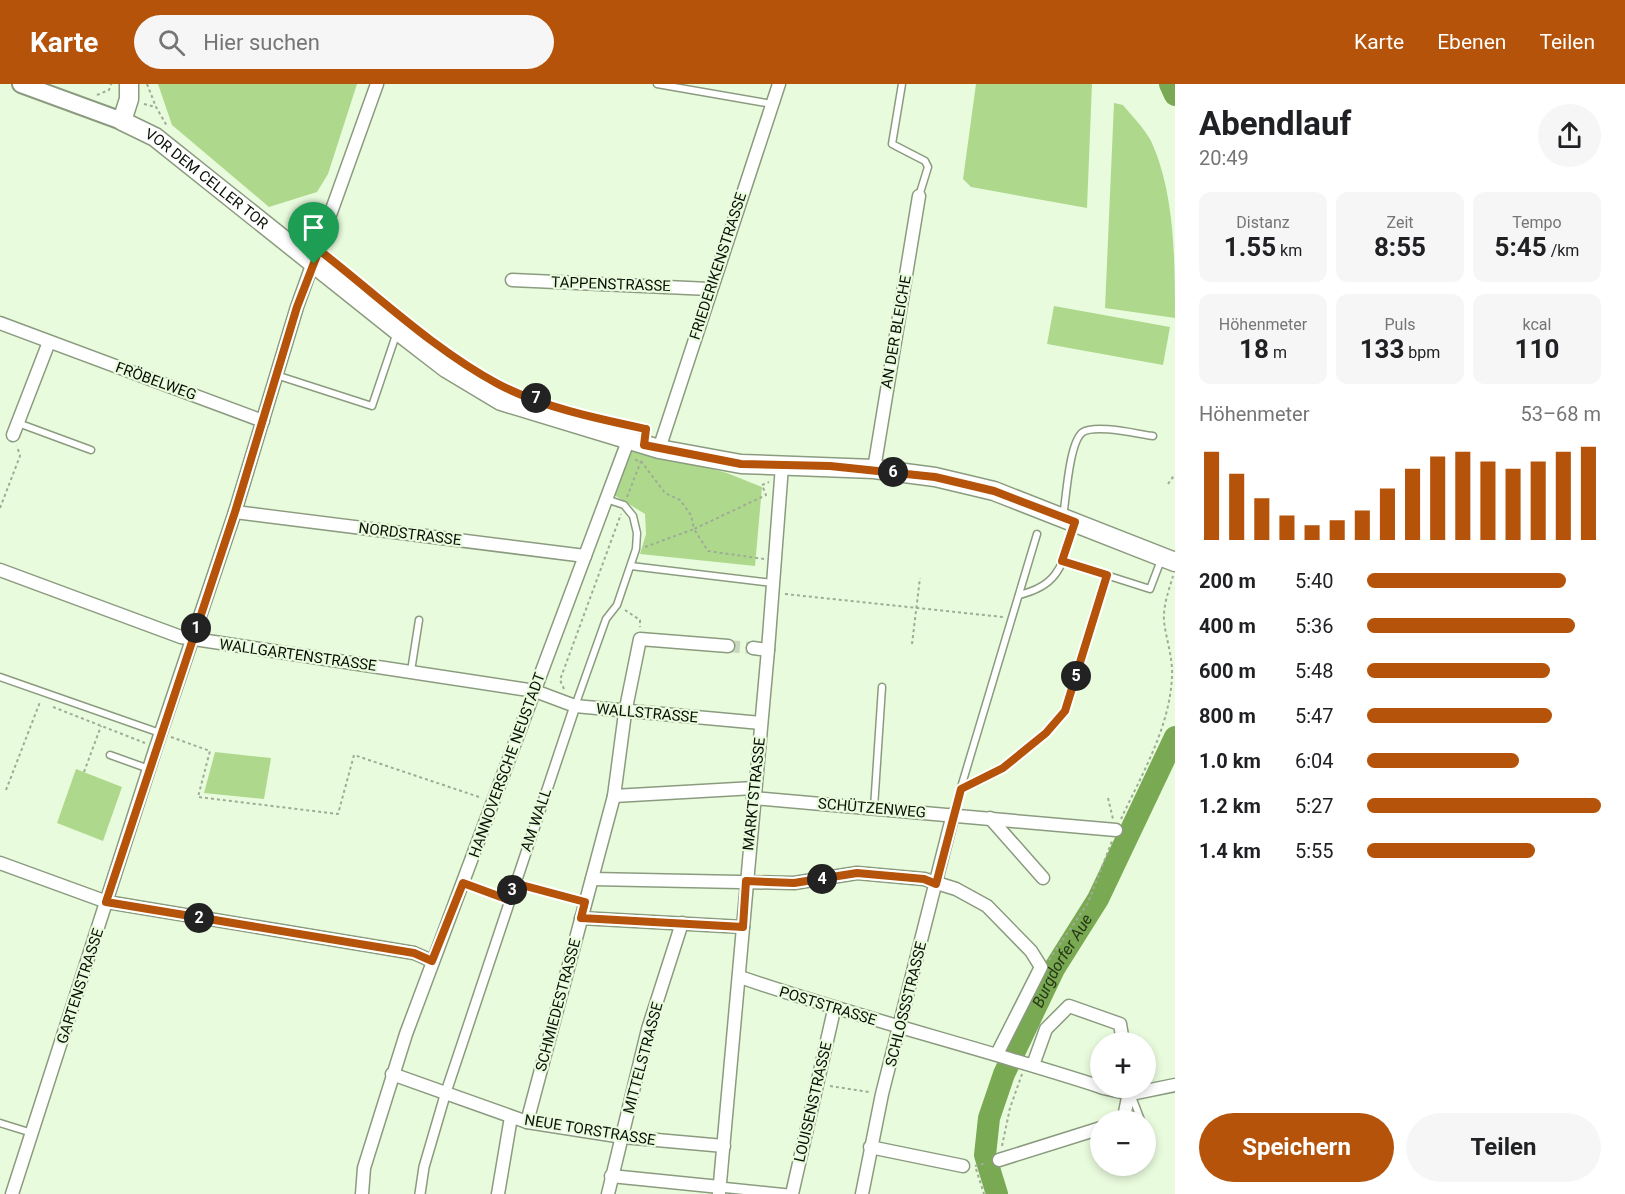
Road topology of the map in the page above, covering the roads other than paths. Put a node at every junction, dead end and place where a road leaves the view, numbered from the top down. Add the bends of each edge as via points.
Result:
1 (21, 84) edge
2 (129, 84) edge
3 (377, 84) edge
4 (657, 84) edge
5 (779, 84) edge
6 (902, 84) edge
7 (772, 104) junction
8 (123, 121) junction
9 (919, 196) joint
10 (314, 264) junction
11 (512, 280) dead end
12 (710, 288) junction
13 (0, 323) edge
14 (398, 331) junction
15 (49, 342) junction
16 (276, 375) junction
17 (262, 421) junction
18 (16, 429) joint
19 (1153, 436) dead end
20 (91, 450) dead end
21 (639, 451) junction
22 (874, 469) junction
23 (782, 475) junction
24 (606, 499) junction
25 (235, 512) junction
26 (1069, 520) junction
27 (1037, 534) dead end
28 (585, 556) junction
29 (1168, 559) edge
30 (1062, 561) junction
31 (631, 566) junction
32 (0, 570) edge
33 (1107, 575) junction
34 (773, 588) junction
35 (1019, 595) junction
36 (418, 620) dead end
37 (193, 639) junction
38 (728, 646) tunnel mouth
39 (753, 648) tunnel mouth
40 (768, 650) junction
41 (411, 671) junction
42 (0, 677) edge
43 (882, 687) dead end
44 (535, 691) junction
45 (572, 705) junction
46 (626, 713) junction
47 (761, 723) junction
48 (160, 734) junction
49 (110, 755) dead end
50 (149, 769) junction
51 (961, 789) junction
52 (754, 793) junction
53 (614, 796) junction
54 (874, 808) junction
55 (953, 814) junction
56 (990, 818) junction
57 (1116, 830) road end
58 (0, 863) edge
59 (1042, 878) dead end
60 (592, 879) junction
61 (746, 881) junction
62 (936, 884) junction
63 (106, 902) junction
64 (581, 918) junction
65 (682, 923) junction
66 (743, 927) junction
67 (432, 961) junction
68 (740, 977) junction
69 (834, 1010) junction
70 (900, 1027) junction
71 (1121, 1032) edge
72 (1000, 1055) junction
73 (1027, 1063) junction
74 (392, 1074) junction
75 (1090, 1083) edge
76 (1175, 1085) edge
77 (1156, 1088) edge
78 (446, 1092) junction
79 (511, 1117) junction
80 (527, 1122) junction
81 (0, 1123) edge
82 (1090, 1131) edge
83 (33, 1133) junction
84 (622, 1137) junction
85 (724, 1146) junction
86 (870, 1147) junction
87 (999, 1160) road end
88 (969, 1166) road end
89 (611, 1176) junction
90 (719, 1191) edge
91 (12, 1194) edge
92 (362, 1194) edge
93 (420, 1194) edge
94 (498, 1194) edge
95 (608, 1194) edge
96 (790, 1194) edge
97 (862, 1194) edge

1 - 8 street, VOR DEM CELLER TOR
2 - 8 main road
3 - 10 street, GARTENSTRASSE
4 - 7 lane
5 - 7 street, FRIEDERIKENSTRASSE
6 - 9 lane via 892,144 925,161 928,167
7 - 12 street, FRIEDERIKENSTRASSE
8 - 10 main road, VOR DEM CELLER TOR via 155,136
9 - 22 street, AN DER BLEICHE
10 - 14 main road, VOR DEM CELLER TOR
10 - 16 street, GARTENSTRASSE
11 - 12 street, TAPPENSTRASSE
12 - 21 street, FRIEDERIKENSTRASSE
13 - 15 street, FRÖBELWEG
14 - 16 lane via 372,406
14 - 21 main road, VOR DEM CELLER TOR via 446,368 501,401
15 - 17 street, FRÖBELWEG
15 - 18 street
16 - 17 street, GARTENSTRASSE
17 - 25 street, GARTENSTRASSE
18 - 20 lane
19 - 26 lane via 1095,429 1076,440
21 - 23 main road, VOR DEM CELLER TOR via 741,464
21 - 24 street, HANNOVERSCHE NEUSTADT
22 - 23 main road, VOR DEM CELLER TOR
22 - 26 main road, VOR DEM CELLER TOR via 985,489
23 - 34 street, MARKTSTRASSE
24 - 28 street, HANNOVERSCHE NEUSTADT
24 - 31 lane, AM WALL via 624,505 633,516 637,533
25 - 28 street, NORDSTRASSE
25 - 37 street, GARTENSTRASSE
26 - 29 main road, VOR DEM CELLER TOR
26 - 30 lane
27 - 35 lane
28 - 44 street, HANNOVERSCHE NEUSTADT
29 - 33 lane via 1150,589
30 - 33 lane
30 - 35 lane via 1050,582 1040,590
31 - 34 lane
31 - 45 lane, AM WALL
32 - 37 street, WALLGARTENSTRASSE
33 - 51 lane via 1065,711 1046,733 1003,768
34 - 40 street, MARKTSTRASSE
35 - 51 lane
36 - 41 lane
37 - 41 street, WALLGARTENSTRASSE
37 - 48 street, GARTENSTRASSE
38 - 46 street, SCHMIEDESTRASSE via 640,639
39 - 40 street
40 - 47 street, MARKTSTRASSE
41 - 44 street, WALLGARTENSTRASSE
42 - 48 lane
43 - 54 lane
44 - 45 street, WALLSTRASSE
44 - 67 street, HANNOVERSCHE NEUSTADT
45 - 46 street, WALLSTRASSE
45 - 78 street, AM WALL
46 - 47 street, WALLSTRASSE
46 - 53 street, SCHMIEDESTRASSE
47 - 52 street, MARKTSTRASSE
48 - 50 street, GARTENSTRASSE
49 - 50 lane
50 - 63 street, GARTENSTRASSE
51 - 55 lane
52 - 53 street, SCHÜTZENWEG
52 - 54 street, SCHÜTZENWEG
52 - 61 street, MARKTSTRASSE
53 - 60 street, SCHMIEDESTRASSE
54 - 55 street, SCHÜTZENWEG
55 - 56 street, SCHÜTZENWEG
55 - 62 street, SCHLOSSSTRASSE
56 - 57 street, SCHÜTZENWEG
56 - 59 street
58 - 63 street
60 - 61 street
60 - 64 street, SCHMIEDESTRASSE
61 - 62 street via 794,883 857,873 924,879
61 - 66 street, MARKTSTRASSE
62 - 70 street, SCHLOSSSTRASSE
62 - 72 street via 956,889 987,906 1031,951 1041,967
63 - 67 street via 414,953
63 - 83 street, GARTENSTRASSE
64 - 65 street
64 - 80 street, SCHMIEDESTRASSE
65 - 66 street
65 - 84 street, MITTELSTRASSE via 648,1029
66 - 68 street, MARKTSTRASSE
67 - 74 street, HANNOVERSCHE NEUSTADT
68 - 69 street, POSTSTRASSE
68 - 85 street, MARKTSTRASSE
69 - 70 street, POSTSTRASSE
69 - 96 street, LOUISENSTRASSE
70 - 72 street, POSTSTRASSE
70 - 86 street, SCHLOSSSTRASSE
71 - 73 street via 1120,1024 1069,1006 1046,1029
72 - 73 street, POSTSTRASSE
73 - 75 street, POSTSTRASSE
74 - 78 street, NEUE TORSTRASSE
74 - 92 street, HANNOVERSCHE NEUSTADT via 364,1168
76 - 77 street
78 - 79 street, NEUE TORSTRASSE
78 - 93 street, AM WALL
79 - 80 street, NEUE TORSTRASSE
79 - 94 street
80 - 84 street, NEUE TORSTRASSE
81 - 83 lane
82 - 87 street
83 - 91 street, GARTENSTRASSE
84 - 85 street, NEUE TORSTRASSE
84 - 89 street, MITTELSTRASSE
85 - 90 street, MARKTSTRASSE
86 - 88 street
86 - 97 street, SCHLOSSSTRASSE
89 - 90 street
89 - 95 street, MITTELSTRASSE
90 - 96 street

